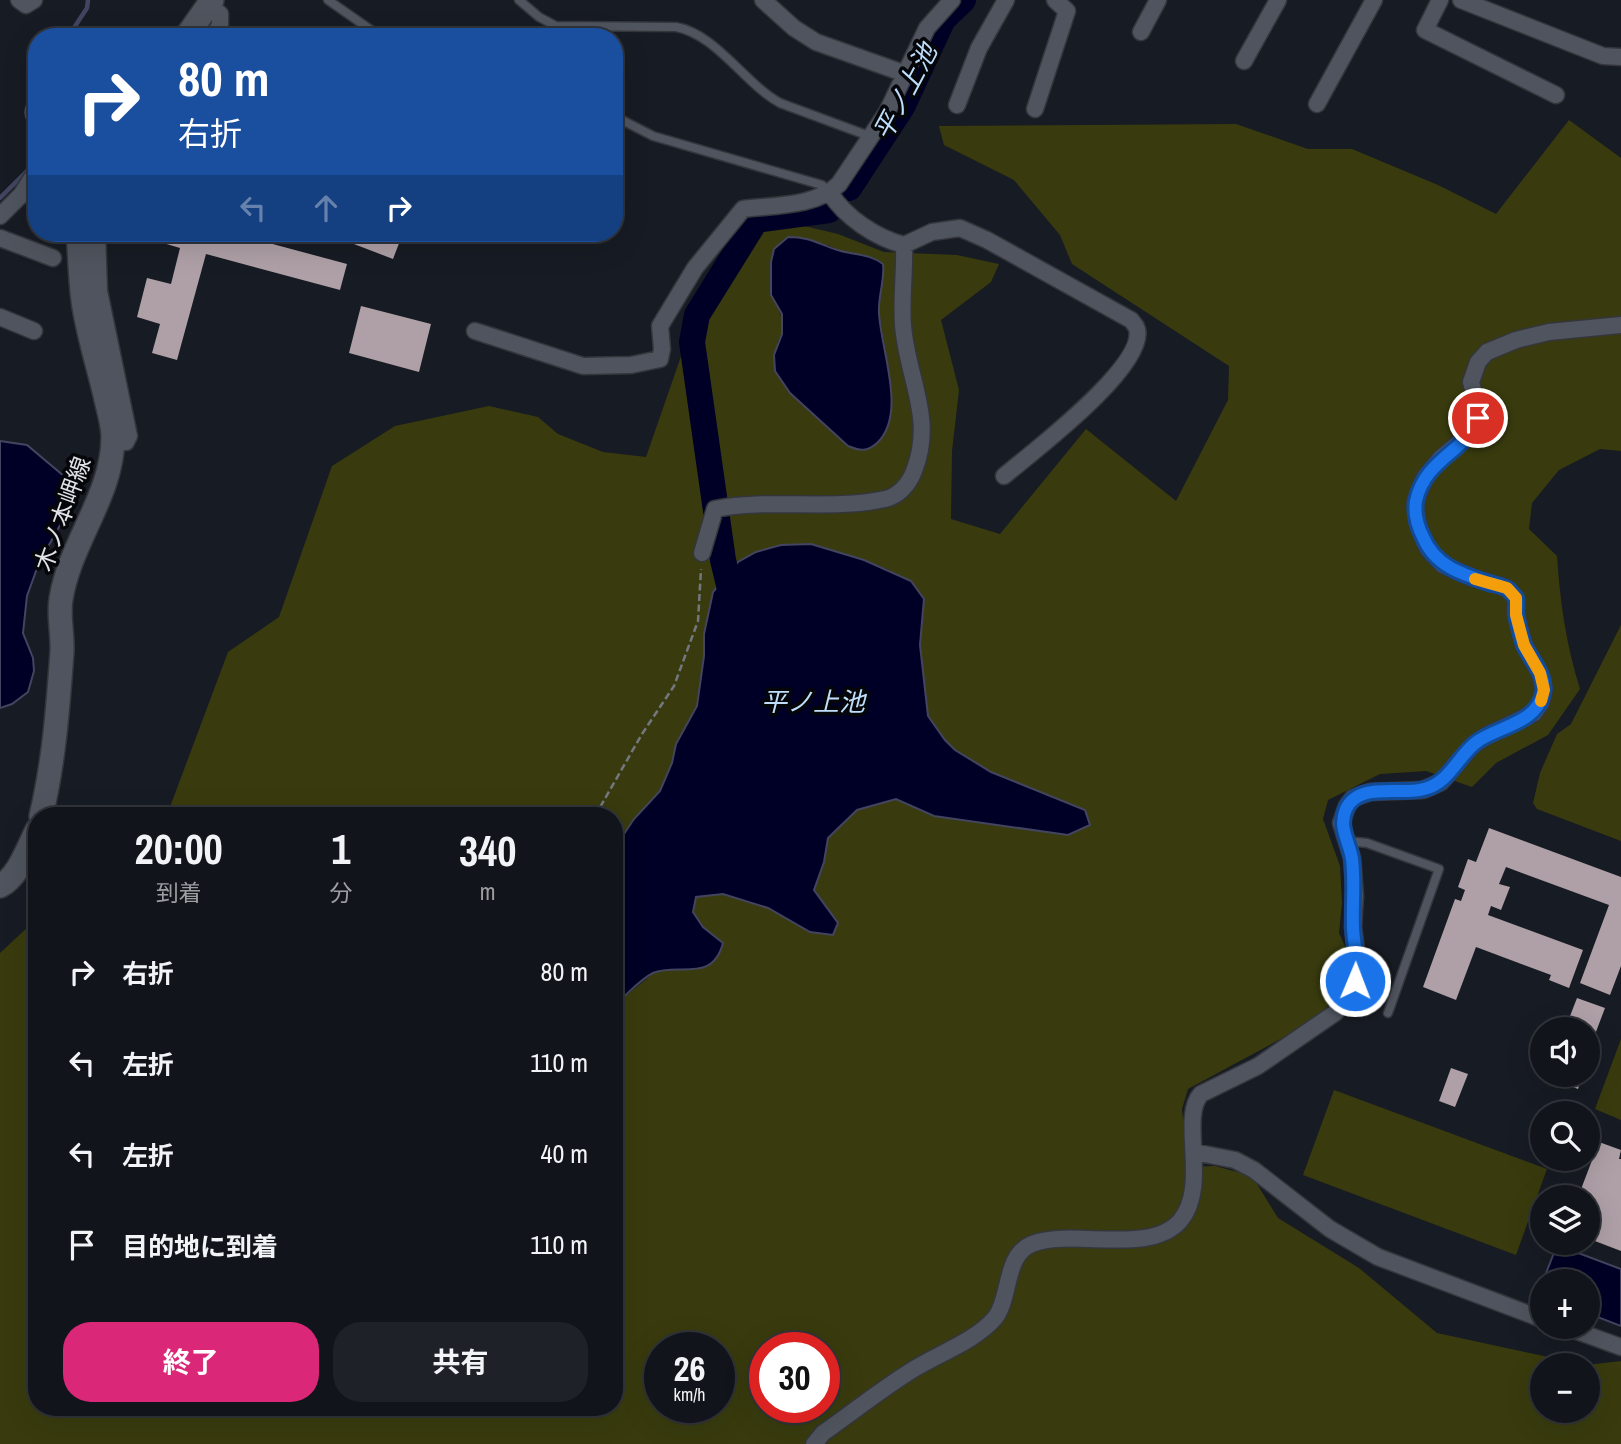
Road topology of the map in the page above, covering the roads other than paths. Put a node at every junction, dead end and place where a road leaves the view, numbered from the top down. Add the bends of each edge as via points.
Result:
1 (19, 0) edge
2 (34, 0) edge
3 (328, 0) edge
4 (519, 0) edge
5 (763, 0) edge
6 (952, 0) edge
7 (1006, 0) edge
8 (1055, 0) edge
9 (1158, 0) edge
10 (1278, 0) edge
11 (1374, 0) edge
12 (1440, 0) edge
13 (1461, 0) edge
14 (211, 2) edge
15 (555, 26) joint
16 (192, 28) edge
17 (218, 28) edge
18 (368, 28) edge
19 (1141, 32) dead end
20 (1621, 57) edge
21 (1244, 61) dead end
22 (906, 74) junction
23 (1556, 95) dead end
24 (1317, 104) dead end
25 (957, 105) dead end
26 (1035, 109) dead end
27 (623, 121) edge
28 (869, 136) junction
29 (28, 184) edge
30 (830, 193) junction
31 (0, 216) edge
32 (0, 237) edge
33 (79, 242) edge
34 (97, 242) edge
35 (904, 245) junction
36 (53, 258) dead end
37 (0, 317) edge
38 (1621, 325) edge
39 (34, 331) dead end
40 (475, 331) dead end
41 (113, 443) junction
42 (1004, 476) dead end
43 (702, 552) road end
44 (43, 807) edge
45 (1347, 841) junction
46 (28, 848) edge
47 (0, 886) edge
48 (1388, 1013) dead end
49 (1194, 1153) junction
50 (1530, 1314) edge
51 (1599, 1339) edge
52 (1621, 1347) edge
53 (814, 1444) edge

1 - 2 street via 26,5
3 - 18 lane
4 - 15 lane
5 - 22 street via 816,42
6 - 22 street via 927,28
7 - 25 street via 979,48
8 - 26 street via 1067,11
9 - 19 street
10 - 21 street
11 - 24 street
12 - 23 street via 1425,30
13 - 20 street via 1603,56
14 - 16 main road
14 - 17 street via 220,14
15 - 28 lane via 689,29 767,96
22 - 28 street
27 - 30 lane via 653,136 822,185
28 - 30 street
29 - 31 street
30 - 35 street via 842,209 876,234
30 - 40 street via 743,209 695,268 660,327 660,359 583,366
32 - 36 street
33 - 41 main road, 木ノ本岬線 via 84,307
34 - 41 street via 99,291 129,436 126,442
35 - 42 street via 932,232 960,228 1131,320 1137,329 1125,365 1097,396
35 - 43 street via 903,327 922,412 921,452 910,482 894,496 856,503 743,503 715,509
37 - 39 street
38 - 45 street via 1516,340 1488,352 1478,362 1471,382 1478,408 1475,426 1425,477 1415,503 1418,525 1428,549 1443,565 1507,588 1516,598 1524,645 1540,673 1541,703 1534,713 1472,746 1441,782 1423,790 1370,792 1353,798 1341,822
41 - 44 main road, 木ノ本岬線 via 102,491 60,600 58,701
45 - 48 lane via 1367,843 1439,869
45 - 49 street via 1358,965 1348,996 1335,1013 1258,1066 1202,1094 1194,1105
46 - 47 main road
49 - 50 street via 1235,1160 1254,1170 1330,1229 1378,1257
49 - 53 street via 1190,1205 1168,1231 1134,1240 1050,1239 1029,1245 1012,1268 997,1315 984,1328 912,1370
51 - 52 street

